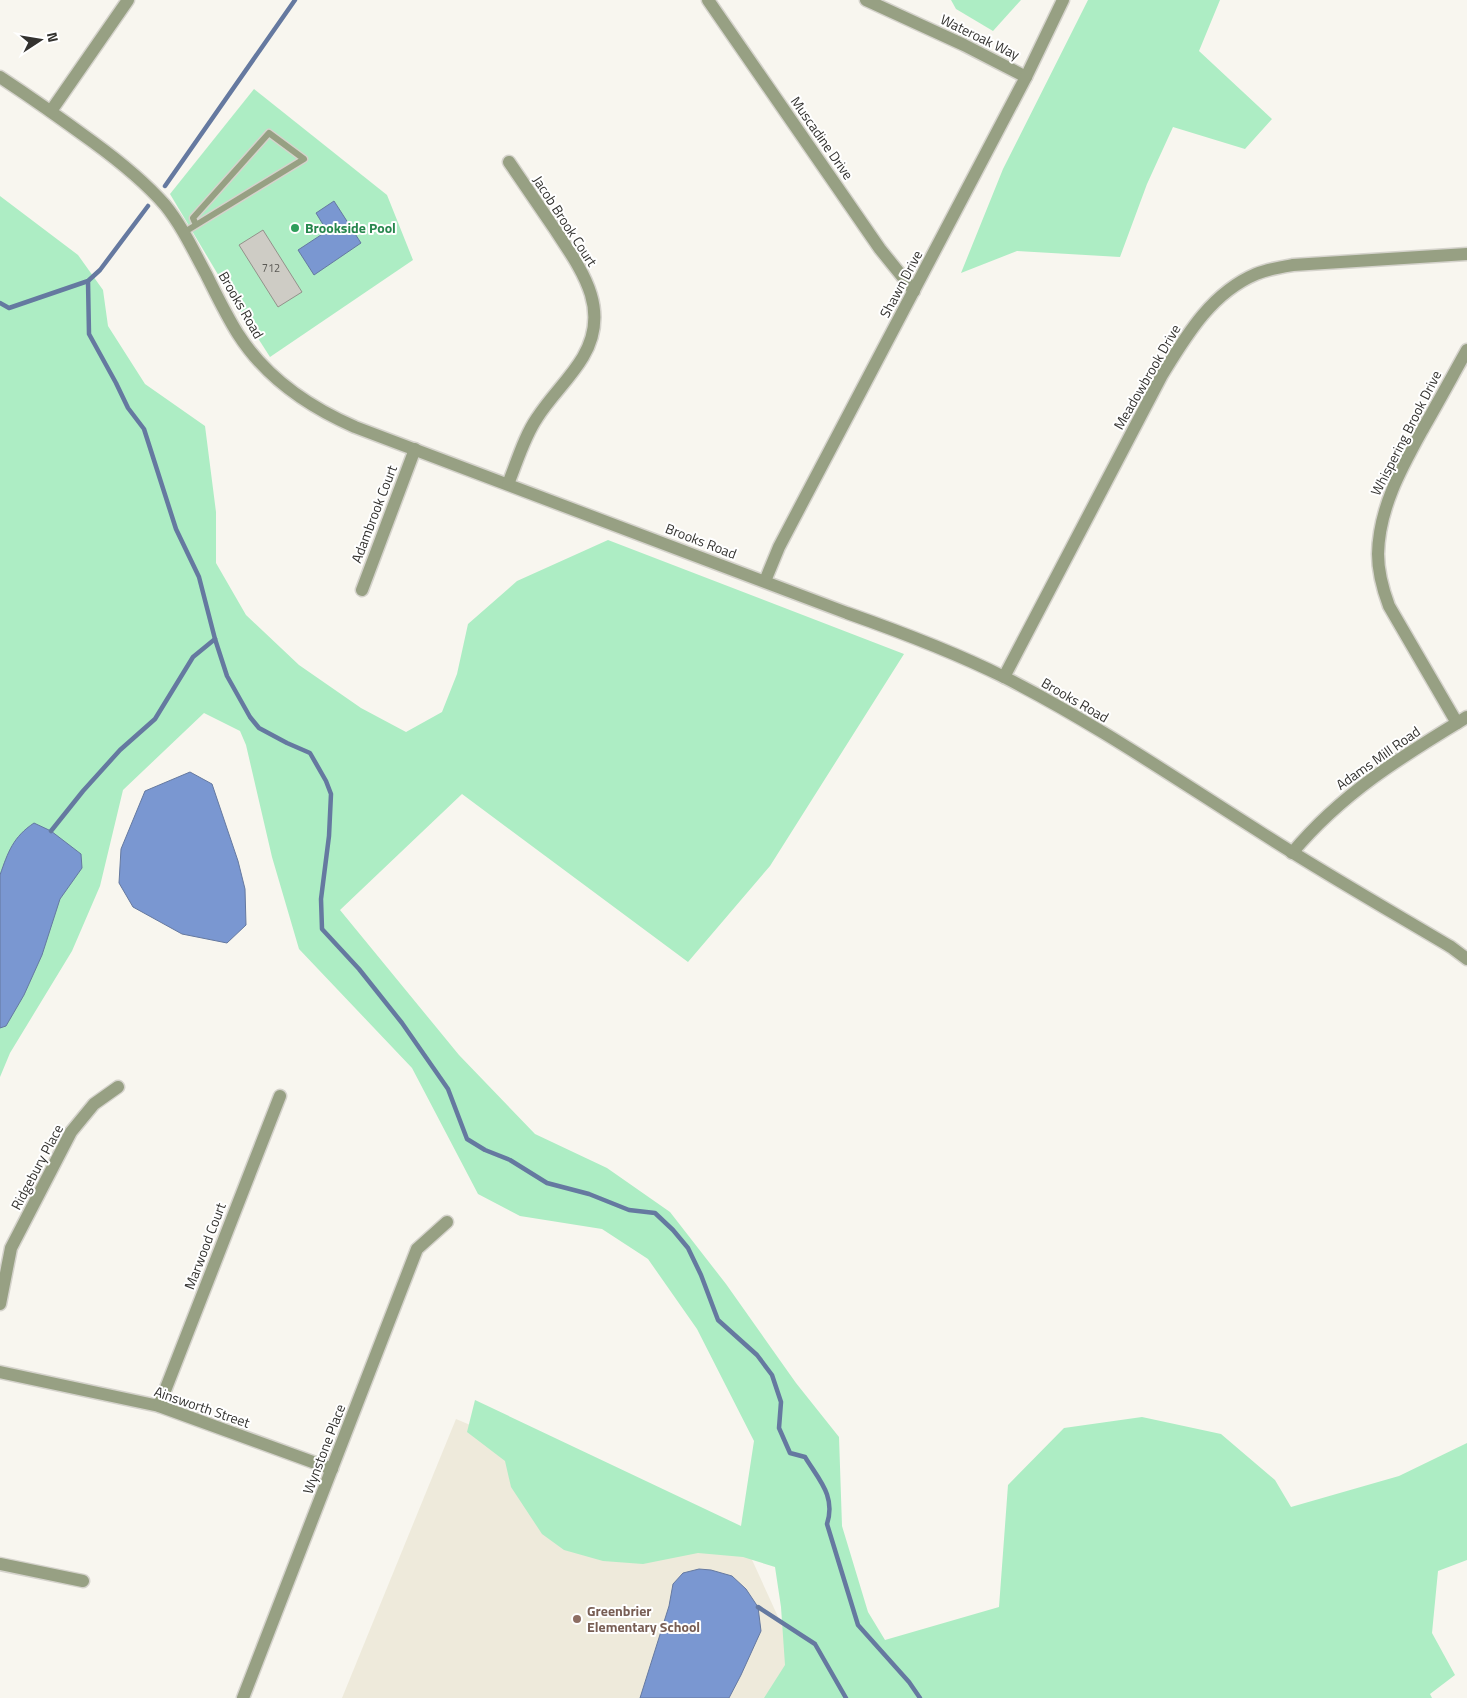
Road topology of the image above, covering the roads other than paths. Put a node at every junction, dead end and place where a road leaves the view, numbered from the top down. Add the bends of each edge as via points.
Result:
1 (128, 0) edge
2 (708, 0) edge
3 (866, 0) edge
4 (1063, 0) edge
5 (0, 77) edge
6 (1026, 77) junction
7 (51, 111) junction
8 (509, 162) dead end
9 (196, 225) junction
10 (183, 233) junction
11 (1467, 254) edge
12 (914, 291) junction
13 (1467, 350) edge
14 (415, 449) junction
15 (508, 484) junction
16 (765, 581) junction
17 (362, 590) dead end
18 (1004, 677) junction
19 (1462, 720) edge
20 (1292, 853) junction
21 (1467, 959) edge
22 (118, 1087) dead end
23 (280, 1096) dead end
24 (447, 1222) dead end
25 (0, 1304) edge
26 (0, 1372) edge
27 (159, 1406) junction
28 (332, 1469) junction
29 (0, 1564) edge
30 (83, 1581) dead end
31 (243, 1698) edge

1 - 7 street
2 - 12 street, Muscadine Drive via 880,249
3 - 6 street, Wateroak Way
4 - 6 street, Shawn Drive
5 - 7 street, Brooks Road
6 - 12 street, Shawn Drive
7 - 10 street, Brooks Road via 145,184 164,204
8 - 15 street, Jacob Brook Court via 581,270 590,291 595,318 584,355 529,431
9 - 9 lane via 279,174 304,159 269,133 193,218
9 - 10 lane
10 - 14 street, Brooks Road via 238,334 272,375 327,415
11 - 18 street, Meadowbrook Drive via 1293,265 1255,274 1223,295 1189,332 1162,375
12 - 16 street, Shawn Drive via 779,547
13 - 19 street, Whispering Brook Drive via 1395,482 1385,510 1378,555 1389,606
14 - 15 street, Brooks Road
14 - 17 street, Adambrook Court
15 - 16 street, Brooks Road
16 - 18 street, Brooks Road via 913,636
18 - 20 street, Brooks Road via 1092,727
19 - 20 street, Adams Mill Road via 1371,778 1313,828
20 - 21 street, Brooks Road
22 - 25 street, Ridgebury Place via 94,1104 71,1132 11,1248
23 - 27 street, Marwood Court
24 - 28 street, Wynstone Place via 417,1249
26 - 27 street, Ainsworth Street
27 - 28 street, Ainsworth Street
28 - 31 street, Wynstone Place
29 - 30 street

